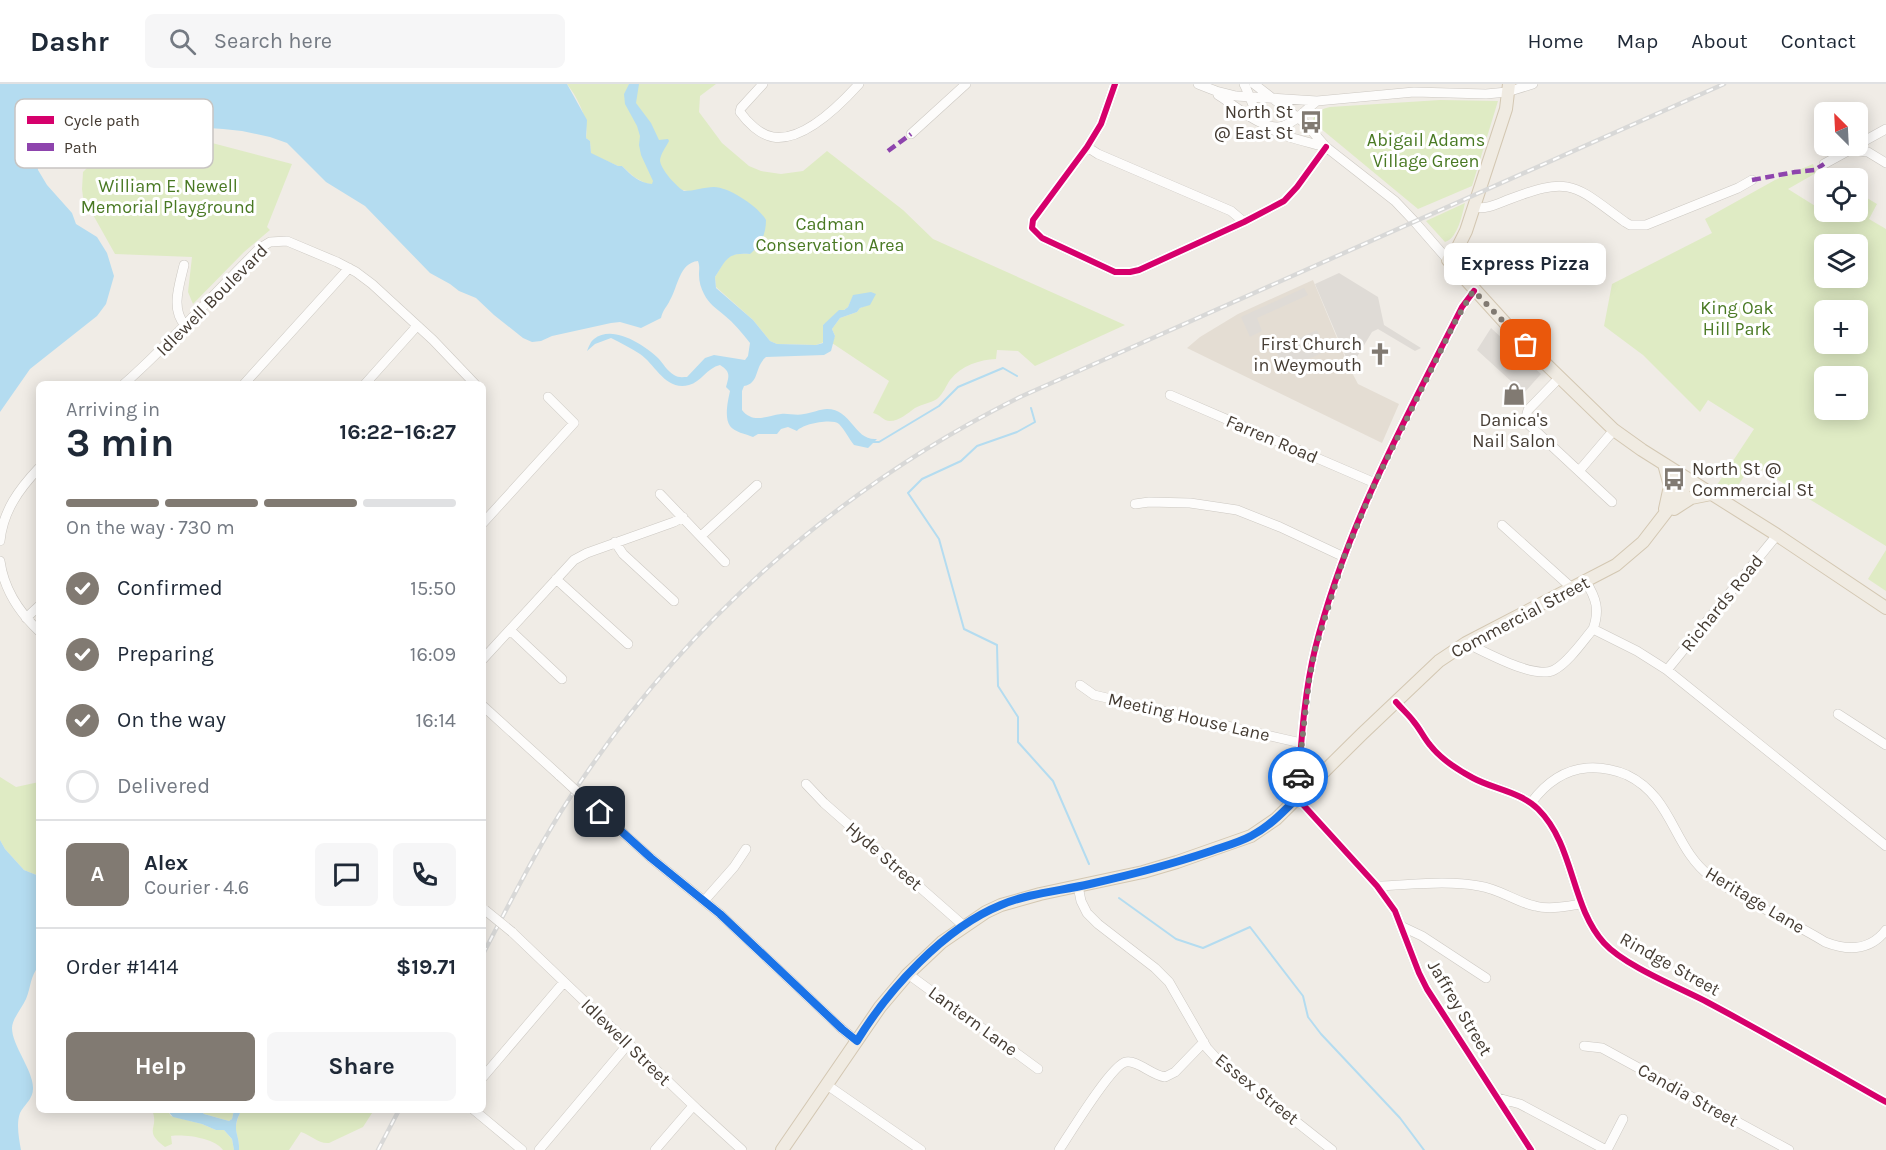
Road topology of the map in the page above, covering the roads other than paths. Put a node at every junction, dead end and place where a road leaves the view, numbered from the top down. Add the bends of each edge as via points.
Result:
1 (763, 84) edge
2 (859, 84) edge
3 (966, 84) edge
4 (1115, 84) edge
5 (1198, 84) edge
6 (1244, 84) edge
7 (1254, 84) edge
8 (1533, 84) edge
9 (1414, 88) edge
10 (1508, 88) edge
11 (1208, 89) junction
12 (1251, 97) junction
13 (1271, 97) junction
14 (1317, 101) junction
15 (1297, 117) junction
16 (1267, 126) junction
17 (1886, 129) edge
18 (911, 134) dead end
19 (1868, 139) edge
20 (1087, 147) junction
21 (1326, 147) junction
22 (1868, 152) edge
23 (1838, 156) edge
24 (1886, 163) edge
25 (1824, 164) dead end
26 (1752, 180) dead end
27 (1474, 207) junction
28 (1244, 222) junction
29 (1448, 260) junction
30 (184, 265) dead end
31 (349, 268) junction
32 (1474, 291) junction
33 (184, 325) junction
34 (417, 326) junction
35 (1560, 377) junction
36 (127, 381) edge
37 (247, 381) edge
38 (368, 381) edge
39 (471, 381) edge
40 (1170, 395) dead end
41 (548, 397) dead end
42 (1614, 430) junction
43 (1664, 464) junction
44 (36, 471) edge
45 (1579, 471) junction
46 (1692, 482) junction
47 (1375, 483) junction
48 (757, 484) dead end
49 (660, 494) dead end
50 (1711, 494) junction
51 (1612, 502) dead end
52 (1135, 504) dead end
53 (1665, 513) junction
54 (682, 517) junction
55 (486, 520) edge
56 (1502, 525) dead end
57 (1777, 535) junction
58 (701, 536) junction
59 (0, 541) edge
60 (615, 542) junction
61 (1344, 557) junction
62 (0, 561) edge
63 (724, 562) dead end
64 (556, 579) junction
65 (1586, 582) junction
66 (1573, 589) junction
67 (674, 601) dead end
68 (1886, 608) edge
69 (36, 609) edge
70 (26, 618) junction
71 (36, 628) edge
72 (1593, 629) junction
73 (510, 630) junction
74 (1466, 643) junction
75 (628, 644) dead end
76 (486, 656) edge
77 (1666, 670) junction
78 (562, 679) dead end
79 (1080, 685) dead end
80 (1396, 702) junction
81 (486, 709) edge
82 (1838, 714) dead end
83 (1301, 743) junction
84 (1886, 745) edge
85 (806, 784) dead end
86 (1297, 798) junction
87 (1531, 803) junction
88 (1886, 846) edge
89 (746, 849) dead end
90 (1078, 886) junction
91 (1377, 886) junction
92 (704, 900) junction
93 (1581, 904) junction
94 (486, 911) edge
95 (964, 926) junction
96 (1403, 927) junction
97 (1886, 930) edge
98 (908, 974) junction
99 (1486, 978) dead end
100 (564, 982) junction
101 (857, 1041) junction
102 (1204, 1042) junction
103 (629, 1043) junction
104 (1584, 1046) dead end
105 (1038, 1069) dead end
106 (486, 1073) edge
107 (827, 1085) junction
108 (1498, 1098) junction
109 (1886, 1102) edge
110 (693, 1106) junction
111 (478, 1113) edge
112 (1623, 1119) dead end
113 (522, 1150) edge
114 (539, 1150) edge
115 (655, 1150) edge
116 (742, 1150) edge
117 (782, 1150) edge
118 (921, 1150) edge
119 (1059, 1150) edge
120 (1332, 1150) edge
121 (1531, 1150) edge
122 (1606, 1150) edge
123 (1789, 1150) edge

1 - 2 street via 740,112 753,126 775,138 794,135 811,126
3 - 18 street
4 - 20 street via 1101,124
5 - 11 street
6 - 12 street
7 - 13 street
8 - 10 street
9 - 10 street via 1486,94
9 - 14 street
10 - 27 main road via 1506,109
11 - 12 street
11 - 16 street
12 - 13 street
12 - 16 street via 1258,116
13 - 14 street
13 - 15 street
14 - 15 street
15 - 16 street via 1281,127
15 - 21 street
16 - 21 street
17 - 19 street
20 - 28 street via 1231,211
20 - 28 street via 1033,220 1032,228 1042,238 1115,272 1130,272
21 - 28 street via 1284,201
21 - 29 street via 1401,207
22 - 24 street
23 - 25 street
26 - 27 street via 1646,225 1630,225 1586,193 1568,187 1544,188 1488,207
27 - 29 main road via 1464,237
29 - 32 main road
30 - 33 street via 177,302
31 - 33 street, Idlewell Boulevard via 292,243 270,242
31 - 34 street, Idlewell Boulevard
31 - 37 street
32 - 35 main road
32 - 47 street via 1462,307
33 - 36 street, Idlewell Boulevard
34 - 38 street
34 - 39 street, Idlewell Boulevard
35 - 42 main road
35 - 45 street via 1528,410 1524,420
40 - 47 street, Farren Road
41 - 55 street via 574,423
42 - 43 main road
42 - 45 street
43 - 46 main road
43 - 53 main road via 1670,486
44 - 59 street via 13,501
45 - 51 street
46 - 50 main road
46 - 53 main road, Commercial Street
47 - 61 street
48 - 58 street
49 - 54 street
50 - 53 main road via 1691,498
50 - 57 main road
52 - 61 street via 1190,503 1237,510
53 - 65 main road, Commercial Street via 1643,542 1616,565
54 - 58 street
54 - 60 street
56 - 66 street
57 - 68 main road
57 - 77 street, Richards Road
58 - 63 street
60 - 64 street via 578,557
60 - 67 street
61 - 83 street via 1315,650
62 - 70 street via 9,593
64 - 73 street
64 - 75 street
65 - 66 main road, Commercial Street
65 - 72 street via 1598,607
66 - 74 main road, Commercial Street
69 - 70 street
70 - 71 street
72 - 74 street via 1557,669 1548,673 1525,668
72 - 77 street
73 - 76 street
73 - 78 street
74 - 80 main road, Commercial Street via 1439,661
77 - 88 street
79 - 83 street, Meeting House Lane via 1094,695
80 - 86 main road, Commercial Street
80 - 87 street, Rindge Street via 1443,758 1473,778
81 - 92 street, bridge via 651,858
82 - 84 street
83 - 86 street
85 - 95 street, Hyde Street
86 - 90 main road, Commercial Street via 1251,836 1143,872
86 - 91 street, Jaffrey Street
87 - 93 street, Rindge Street via 1558,837
87 - 97 street, Heritage Lane via 1548,784 1571,771 1589,768 1620,772 1655,796 1691,855 1711,877 1840,948 1870,944
89 - 92 street
90 - 95 main road, Commercial Street via 1002,904
90 - 102 street, Essex Street via 1087,913 1169,982
91 - 93 street via 1456,883 1500,891 1534,906
91 - 96 street, Jaffrey Street
92 - 101 street
93 - 109 street, Rindge Street via 1599,936 1617,955
94 - 100 street, Idlewell Street, bridge
95 - 98 main road, Commercial Street
96 - 99 street
96 - 108 street, Jaffrey Street via 1419,973
98 - 101 main road, Commercial Street
98 - 105 street, Lantern Lane
100 - 103 street, Idlewell Street
100 - 106 street
101 - 107 main road, Commercial Street
102 - 119 street via 1165,1077 1132,1062 1120,1064
102 - 120 street, Essex Street via 1224,1065
103 - 110 street, Idlewell Street
103 - 114 street
104 - 123 street, Candia Street via 1602,1048
107 - 117 main road, Commercial Street
107 - 118 street
108 - 121 street, Jaffrey Street
108 - 122 street via 1520,1104
110 - 115 street
110 - 116 street, Idlewell Street
111 - 113 street
112 - 122 street

